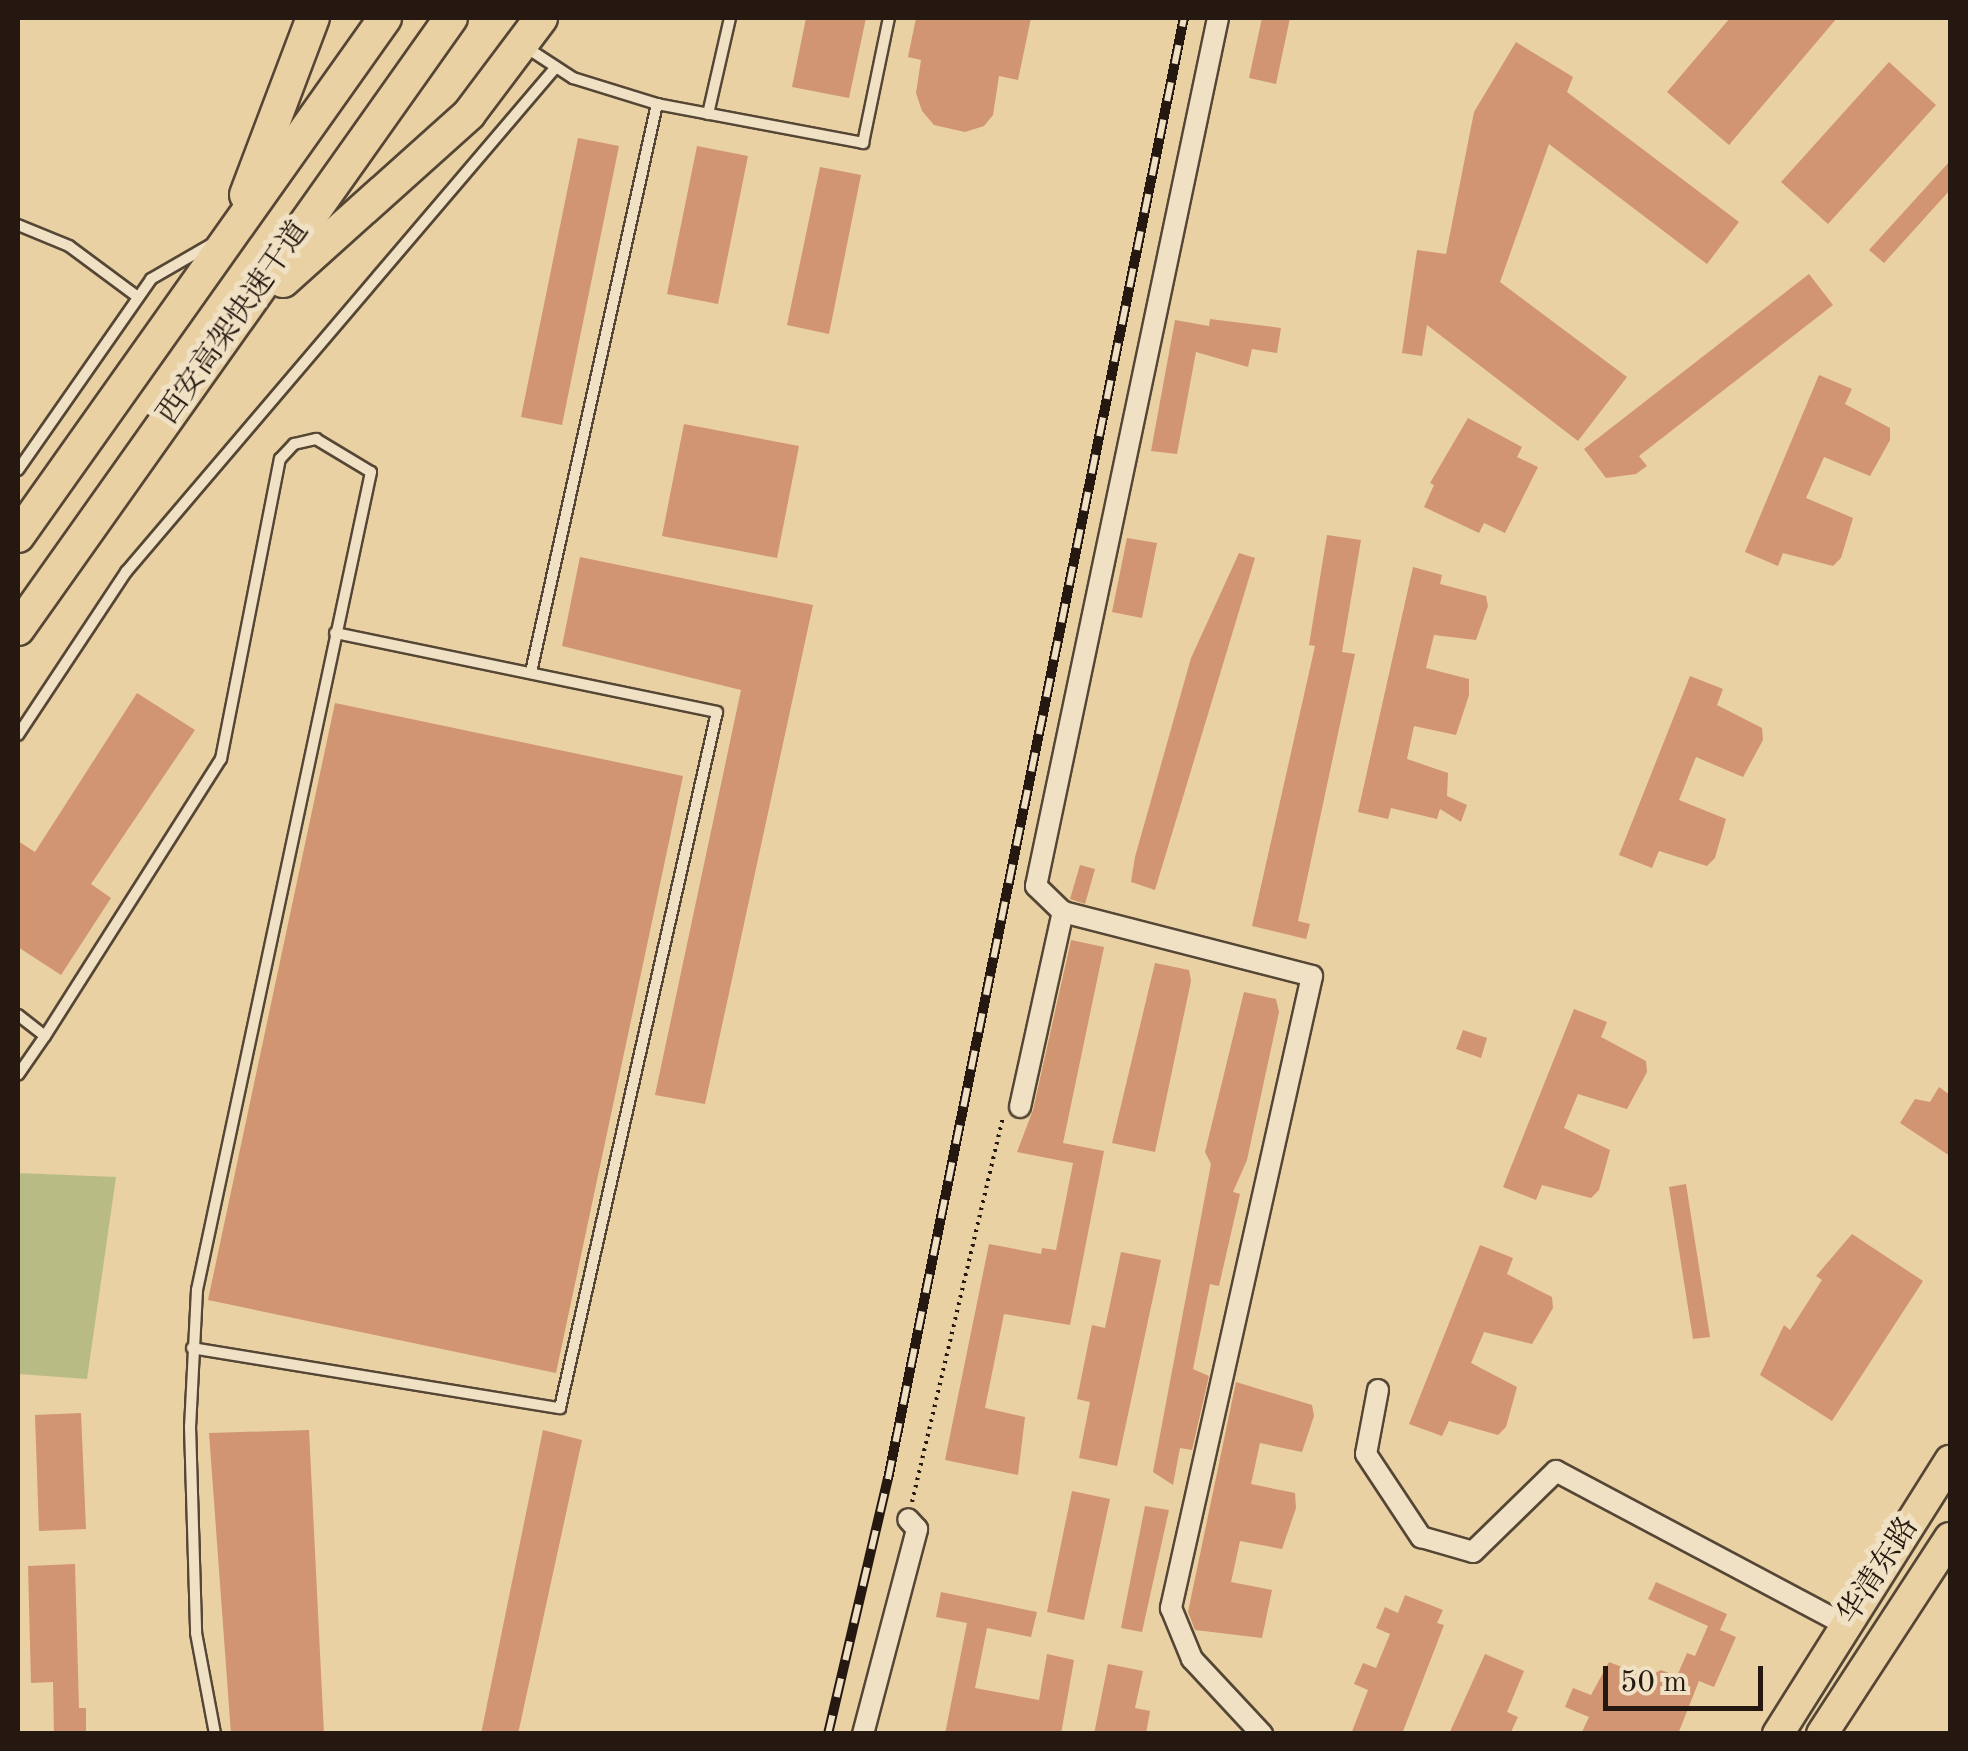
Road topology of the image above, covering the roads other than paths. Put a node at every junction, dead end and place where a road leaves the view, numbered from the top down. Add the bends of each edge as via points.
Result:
1 (314, 18) edge
2 (385, 18) edge
3 (451, 18) edge
4 (730, 18) edge
5 (889, 18) edge
6 (1218, 18) edge
7 (531, 31) edge
8 (556, 66) junction
9 (657, 104) junction
10 (708, 114) junction
11 (18, 225) edge
12 (233, 232) junction
13 (138, 297) junction
14 (222, 340) junction
15 (18, 470) edge
16 (18, 536) edge
17 (18, 629) edge
18 (335, 634) junction
19 (531, 672) junction
20 (18, 735) edge
21 (1063, 912) junction
22 (18, 1015) edge
23 (44, 1036) junction
24 (18, 1075) edge
25 (1020, 1107) road end
26 (192, 1348) junction
27 (1378, 1390) dead end
28 (1950, 1460) edge
29 (908, 1519) road end
30 (1950, 1538) edge
31 (1844, 1624) junction
32 (215, 1734) edge
33 (863, 1734) edge
34 (1262, 1734) edge
35 (1778, 1734) edge
36 (1822, 1734) edge

1 - 12 highway
2 - 12 highway, 西安高架快速干道
3 - 14 highway, 西安高架快速干道
4 - 10 lane
5 - 10 lane via 863,143
6 - 21 street via 1036,886
7 - 8 lane
7 - 14 highway via 469,114
8 - 9 lane
8 - 20 lane via 126,572
9 - 10 lane
9 - 19 lane
11 - 13 lane via 69,246
12 - 13 lane via 151,278
12 - 16 highway, 西安高架快速干道
13 - 15 lane
14 - 17 highway, 西安高架快速干道
18 - 19 lane
18 - 23 lane via 371,472 316,439 294,444 280,459 221,758
18 - 26 lane via 197,1290
19 - 26 lane via 717,712 560,1408
21 - 25 street
21 - 34 street via 1312,976 1171,1608 1192,1658
22 - 23 lane
23 - 24 lane
26 - 32 lane via 196,1633
27 - 31 street via 1366,1454 1421,1537 1473,1552 1556,1471
28 - 31 main road, 华清东路
29 - 33 street via 916,1529
30 - 36 main road, 华清东路
31 - 35 main road, 华清东路

